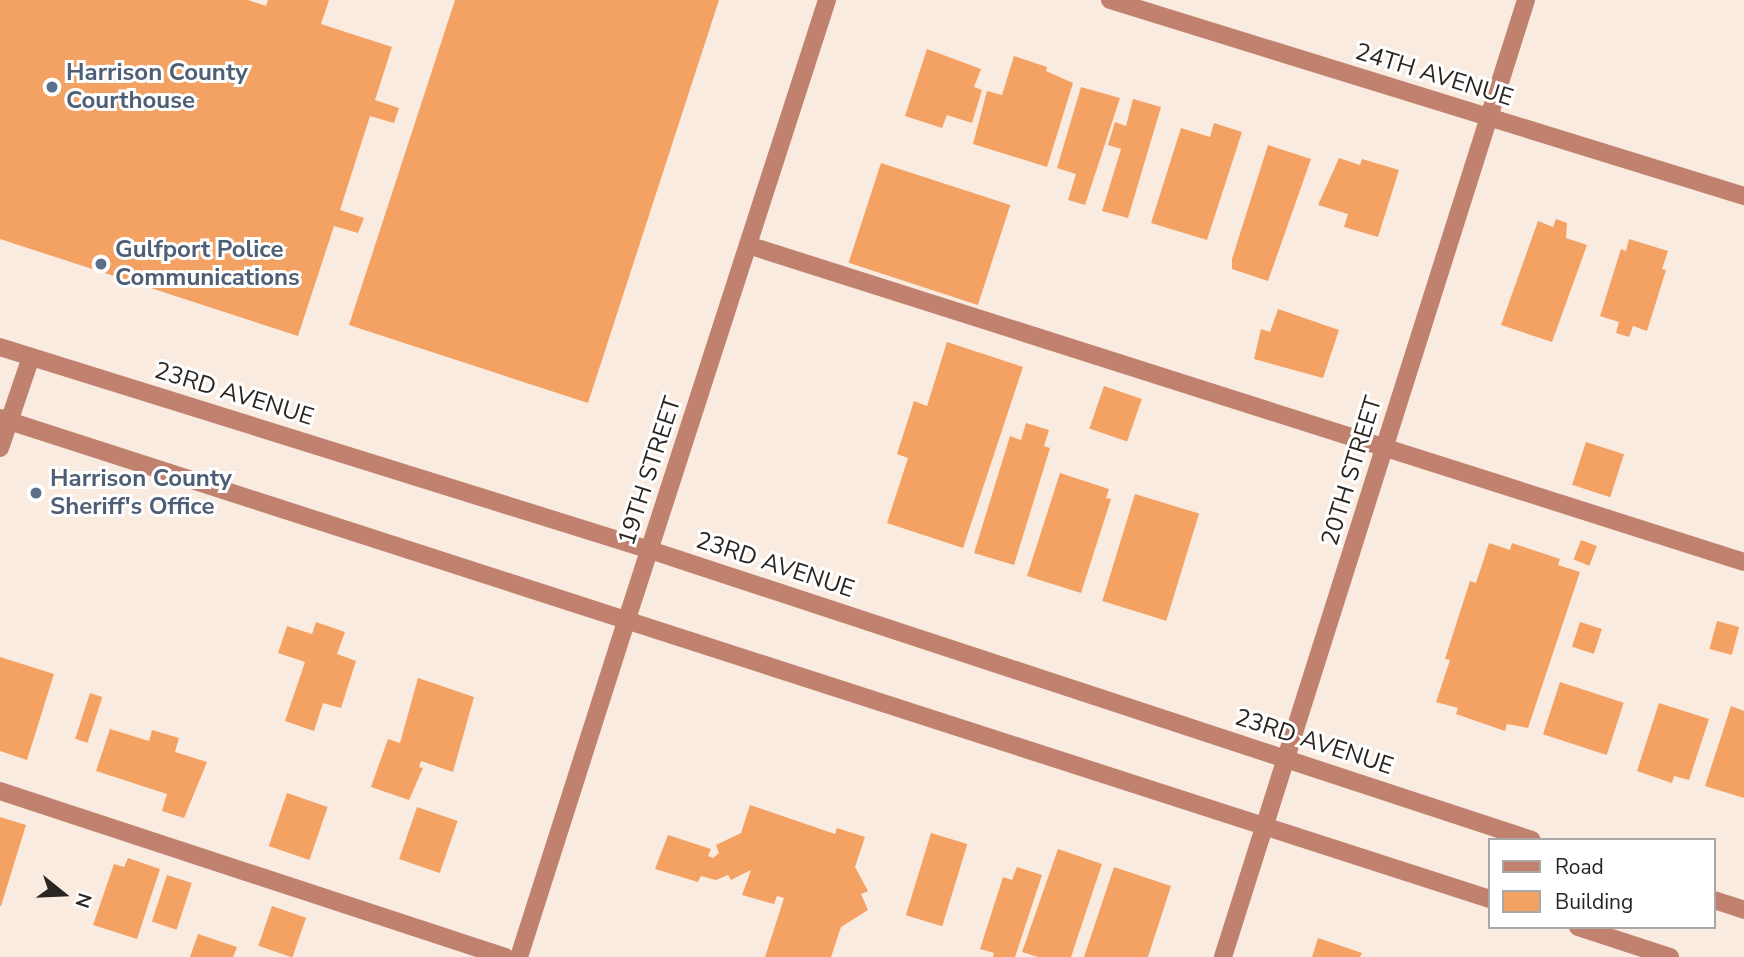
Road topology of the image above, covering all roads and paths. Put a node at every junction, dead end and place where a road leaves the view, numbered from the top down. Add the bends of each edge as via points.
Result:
1 (827, 0) edge
2 (1110, 0) edge
3 (1527, 0) edge
4 (1489, 118) junction
5 (1744, 196) edge
6 (748, 245) junction
7 (0, 347) edge
8 (32, 357) junction
9 (4, 419) edge
10 (0, 448) edge
11 (1385, 449) junction
12 (650, 550) junction
13 (1744, 562) edge
14 (626, 622) junction
15 (1288, 759) junction
16 (0, 791) edge
17 (1266, 826) junction
18 (1526, 838) edge
19 (1488, 898) edge
20 (1716, 901) edge
21 (1744, 910) edge
22 (1584, 929) edge
23 (505, 957) edge
24 (519, 957) edge
25 (1223, 957) edge
26 (1670, 957) edge

1 - 6 street, 19TH STREET
2 - 4 street, 24TH AVENUE
3 - 4 street, 20TH STREET
4 - 5 street, 24TH AVENUE
4 - 11 street, 20TH STREET
6 - 11 street
6 - 12 street, 19TH STREET
7 - 8 street, 23RD AVENUE
8 - 9 street
8 - 12 street, 23RD AVENUE
9 - 10 street
9 - 14 street
11 - 13 street
11 - 15 street, 20TH STREET
12 - 14 street, 19TH STREET
12 - 15 street, 23RD AVENUE
14 - 17 street
14 - 24 street, 19TH STREET
15 - 17 street, 20TH STREET
15 - 18 street, 23RD AVENUE
16 - 23 street
17 - 19 street
17 - 25 street, 20TH STREET
20 - 21 street
22 - 26 street

